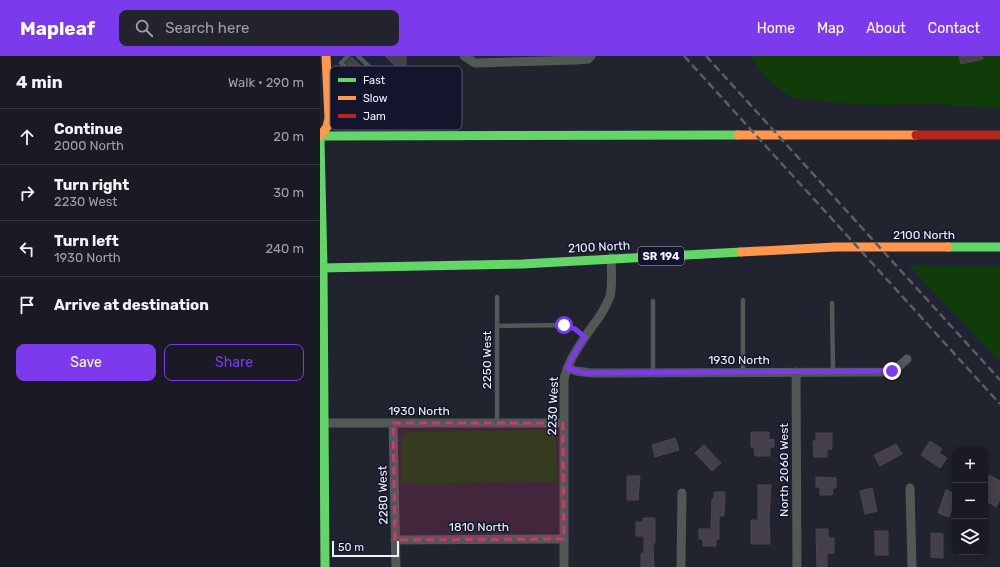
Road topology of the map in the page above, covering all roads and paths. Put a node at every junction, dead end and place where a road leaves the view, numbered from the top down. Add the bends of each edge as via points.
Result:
1 (326, 56) edge
2 (346, 56) edge
3 (464, 56) edge
4 (591, 56) edge
5 (359, 58) edge
6 (357, 63) dead end
7 (367, 65) edge
8 (345, 66) edge
9 (1000, 134) edge
10 (320, 136) edge
11 (320, 140) edge
12 (1000, 247) edge
13 (611, 258) junction
14 (321, 268) edge
15 (497, 297) dead end
16 (743, 300) dead end
17 (653, 301) dead end
18 (832, 303) dead end
19 (497, 326) junction
20 (585, 337) junction
21 (907, 359) dead end
22 (567, 368) junction
23 (743, 372) junction
24 (796, 372) junction
25 (833, 372) junction
26 (653, 373) junction
27 (322, 423) edge
28 (563, 423) junction
29 (393, 424) junction
30 (497, 424) junction
31 (322, 462) edge
32 (910, 488) dead end
33 (682, 493) dead end
34 (564, 539) junction
35 (395, 540) junction
36 (322, 543) edge
37 (325, 567) edge
38 (396, 567) edge
39 (564, 567) edge
40 (681, 567) edge
41 (797, 567) edge
42 (912, 567) edge

1 - 10 main road via 329,118 327,127
2 - 8 lane via 341,63
3 - 4 street via 475,62 578,60
5 - 6 lane
5 - 7 lane
9 - 10 main road
11 - 14 main road
12 - 13 main road, 2100 North / SR 194 via 835,247
13 - 14 main road, 2100 North / SR 194 via 522,264
13 - 20 street, 2230 West via 610,297
14 - 27 main road
15 - 19 lane, 2250 West
16 - 23 lane
17 - 26 lane
18 - 25 lane
19 - 20 lane via 564,325
19 - 30 lane, 2250 West
20 - 22 street, 2230 West
21 - 25 street, 1930 North via 897,368 886,372
22 - 26 street, 1930 North via 591,373
22 - 28 street, 2230 West via 563,388
23 - 24 street, 1930 North
23 - 26 street, 1930 North
24 - 25 street, 1930 North
24 - 41 street, North 2060 West
27 - 29 street, 1930 North
27 - 31 main road
28 - 30 street, 1930 North
28 - 34 street, 2230 West
29 - 30 street, 1930 North
29 - 35 street, 2280 West
31 - 36 main road
32 - 42 street
33 - 40 street
34 - 35 street, 1810 North
34 - 39 street, 2230 West
35 - 38 street, 2280 West
36 - 37 main road

